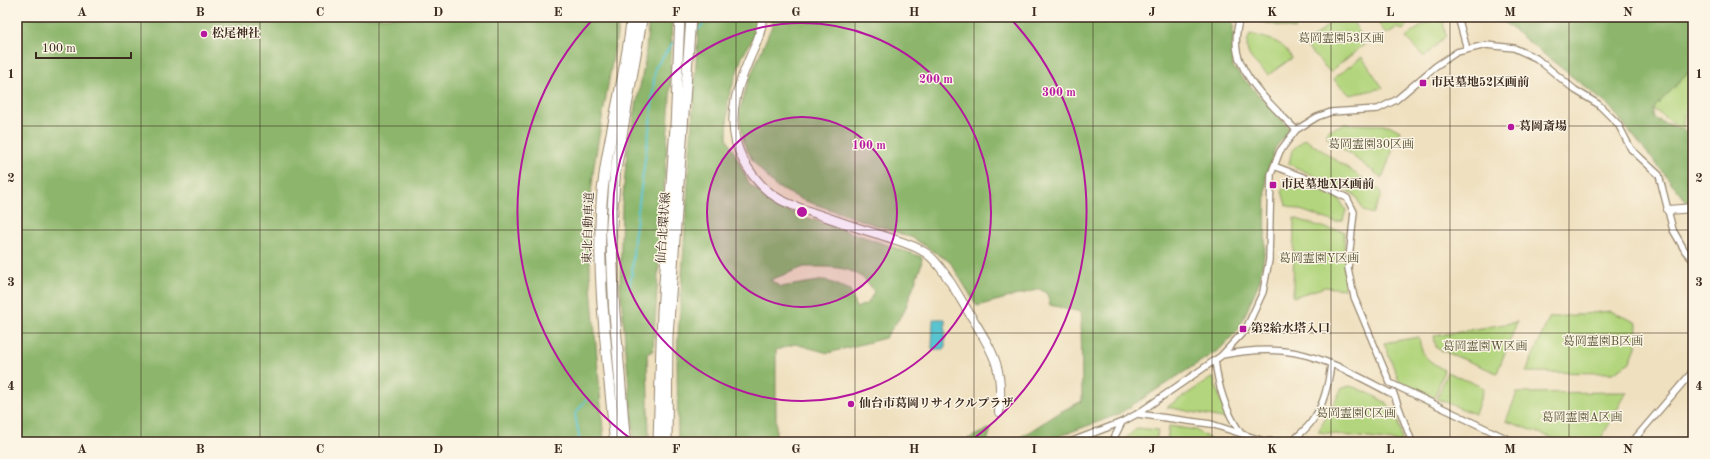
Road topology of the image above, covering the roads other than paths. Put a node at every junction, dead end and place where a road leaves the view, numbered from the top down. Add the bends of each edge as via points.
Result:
1 (632, 17) edge
2 (642, 17) edge
3 (680, 17) edge
4 (691, 17) edge
5 (762, 17) edge
6 (1240, 17) edge
7 (1458, 17) edge
8 (1467, 49) junction
9 (1296, 130) junction
10 (1274, 166) junction
11 (1693, 208) edge
12 (1668, 210) junction
13 (1693, 260) edge
14 (1222, 355) junction
15 (1216, 360) junction
16 (1331, 365) junction
17 (1693, 371) edge
18 (1390, 383) junction
19 (1394, 395) junction
20 (999, 412) dead end
21 (1137, 414) junction
22 (1122, 422) junction
23 (1240, 433) junction
24 (1250, 437) junction
25 (1293, 441) junction
26 (616, 442) edge
27 (625, 442) edge
28 (658, 442) edge
29 (667, 442) edge
30 (1070, 442) edge
31 (1112, 442) edge
32 (1244, 442) edge
33 (1277, 442) edge
34 (1330, 442) edge
35 (1412, 442) edge
36 (1514, 442) edge
37 (1632, 442) edge

1 - 26 highway, 東北自動車道 via 611,134 601,212 602,303
2 - 27 highway, 東北自動車道 via 615,173 611,231 614,307
3 - 28 main road, 仙台北環状線 via 662,311
4 - 29 main road, 仙台北環状線 via 668,336
5 - 20 street via 759,37 738,88 734,105 734,132 745,164 760,183 780,200 902,242 929,255 938,264 991,348 997,363 1002,393
6 - 9 street via 1236,39 1240,63 1253,82
7 - 8 street
8 - 9 street via 1457,52 1436,66 1396,100 1378,109 1331,112
8 - 12 street via 1486,45 1514,48 1536,58 1575,90 1598,104 1618,124 1631,149 1659,175
9 - 10 street via 1280,151
10 - 14 street via 1271,174 1270,260 1263,292 1246,329
10 - 18 street via 1316,182 1347,198 1354,212 1348,268 1354,297
11 - 12 street
12 - 13 street via 1673,230
14 - 15 street
14 - 16 street via 1251,351 1284,351
15 - 21 street
15 - 23 street via 1223,398
16 - 19 street
16 - 25 street via 1321,405 1312,421
17 - 37 street
18 - 19 street
18 - 36 street
19 - 35 street
21 - 22 street
21 - 23 street via 1197,421
22 - 30 street
22 - 31 street
23 - 24 street
24 - 32 street
24 - 33 street
25 - 33 street
25 - 34 street

